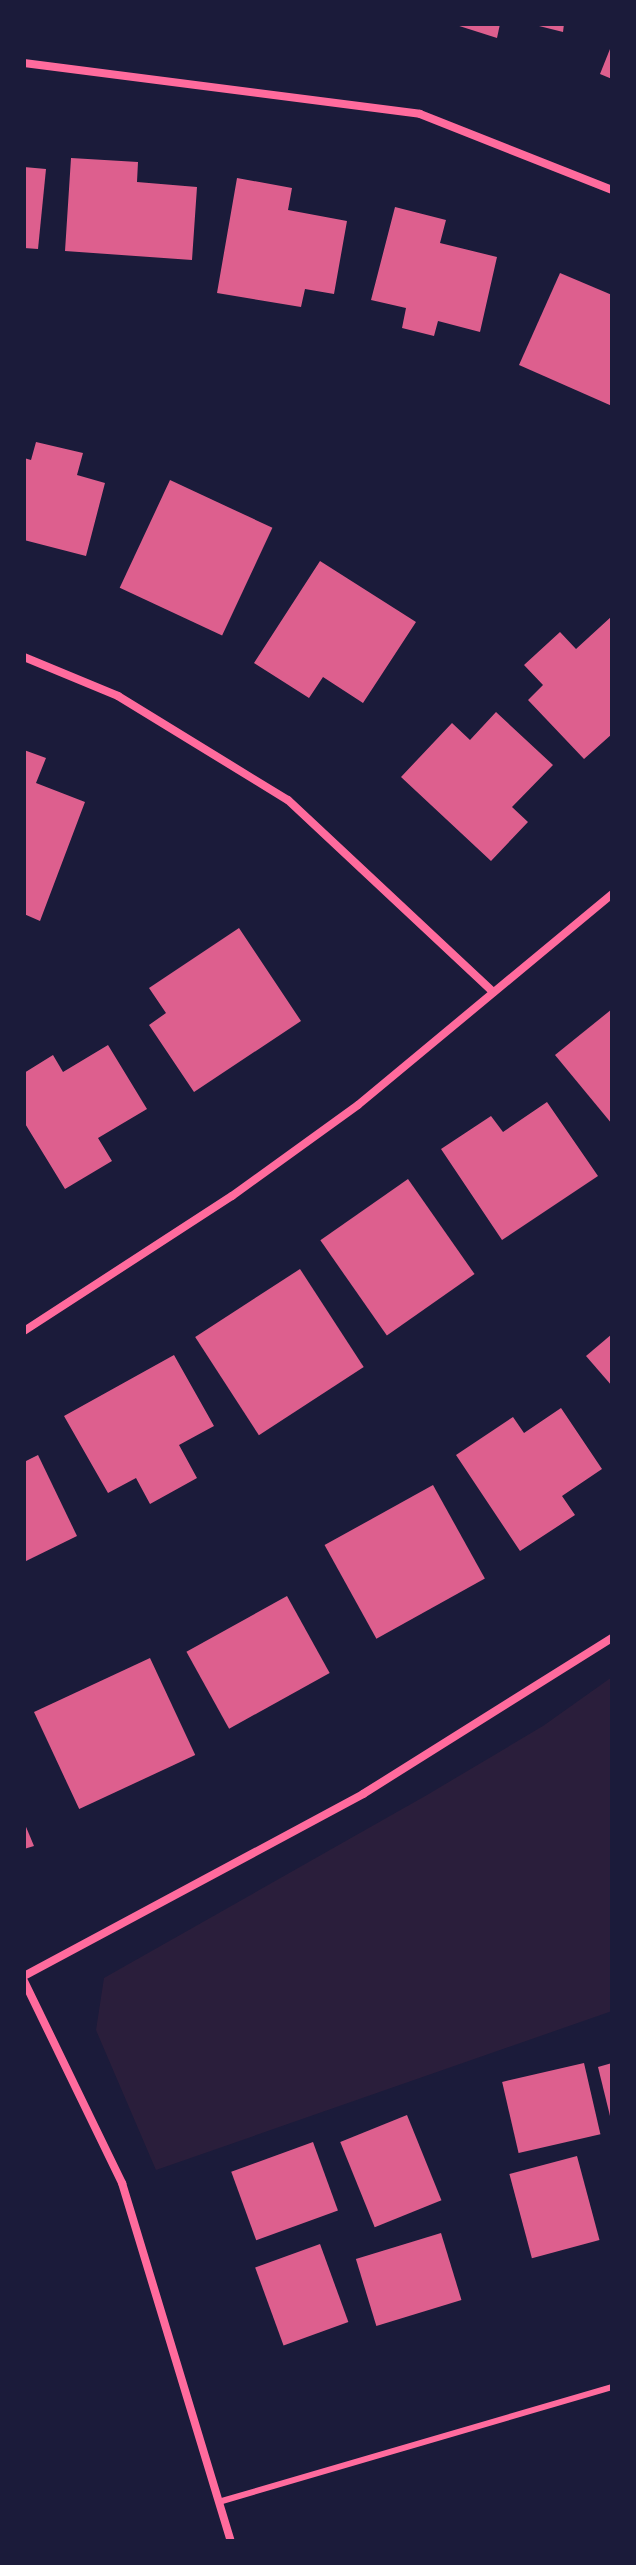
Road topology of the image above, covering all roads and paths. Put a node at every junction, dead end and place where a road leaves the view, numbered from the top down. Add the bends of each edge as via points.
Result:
1 (24, 63) edge
2 (612, 190) edge
3 (24, 657) edge
4 (612, 894) edge
5 (493, 992) junction
6 (24, 1331) edge
7 (612, 1638) edge
8 (24, 1979) edge
9 (612, 2387) edge
10 (222, 2501) junction
11 (231, 2541) edge

1 - 2 street via 420,114
3 - 5 street via 118,696 288,800
4 - 5 street
5 - 6 street via 358,1105 232,1196
7 - 8 street via 363,1794
8 - 10 street via 122,2183
9 - 10 lane
10 - 11 street

